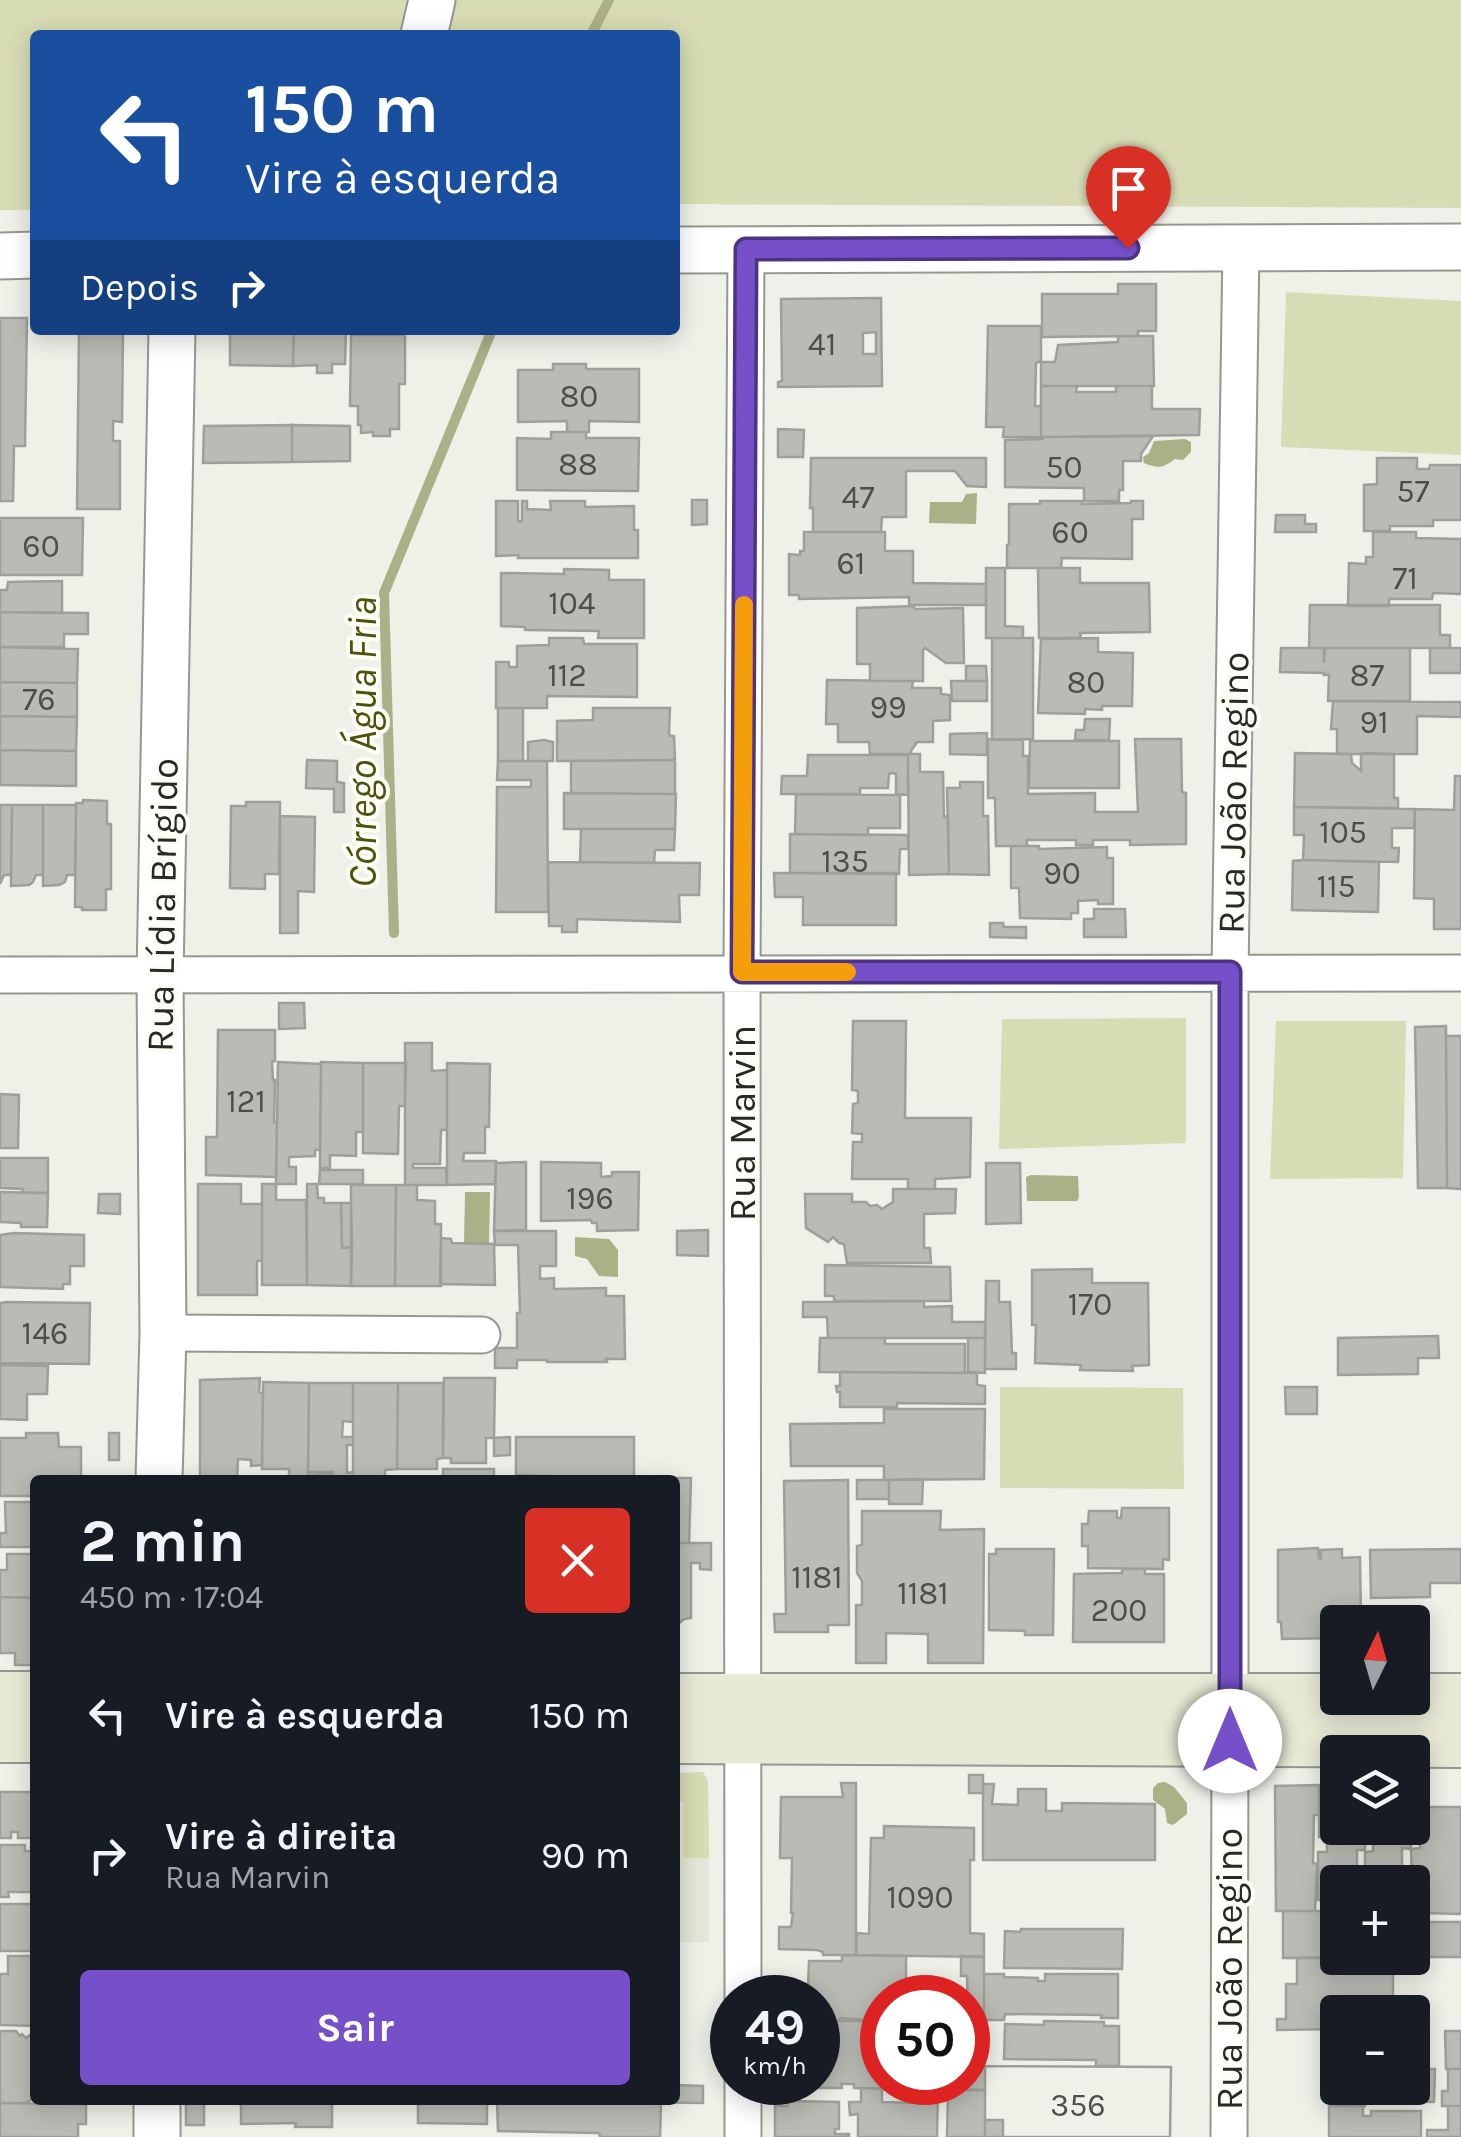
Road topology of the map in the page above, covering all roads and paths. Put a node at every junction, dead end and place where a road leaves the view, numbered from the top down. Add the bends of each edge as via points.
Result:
1 (432, 0) edge
2 (425, 30) edge
3 (1242, 247) junction
4 (1461, 247) edge
5 (746, 249) junction
6 (680, 250) edge
7 (0, 256) edge
8 (30, 256) edge
9 (172, 335) edge
10 (742, 972) junction
11 (1230, 972) junction
12 (1461, 973) edge
13 (0, 975) edge
14 (160, 976) junction
15 (163, 1333) junction
16 (482, 1335) dead end
17 (159, 1475) edge
18 (0, 1697) edge
19 (30, 1697) edge
20 (1461, 1699) edge
21 (680, 1700) edge
22 (743, 1719) junction
23 (1230, 1720) junction
24 (0, 1737) edge
25 (30, 1737) edge
26 (680, 1737) edge
27 (1461, 1742) edge
28 (743, 1975) edge
29 (157, 2105) edge
30 (743, 2105) edge
31 (157, 2137) edge
32 (743, 2137) edge
33 (1229, 2137) edge

1 - 2 street
3 - 4 street
3 - 5 street
3 - 11 street, Rua João Regino
5 - 6 street
5 - 10 street, Rua Marvin
7 - 8 street
9 - 14 street, Rua Lídia Brígido
10 - 11 street
10 - 14 street
10 - 22 street, Rua Marvin
11 - 12 street
11 - 23 street, Rua João Regino
13 - 14 street
14 - 15 street, Rua Lídia Brígido
15 - 16 street
15 - 17 street, Rua Lídia Brígido
18 - 19 main road
20 - 23 main road
21 - 22 main road
22 - 23 main road
22 - 26 main road
22 - 28 street, Rua Marvin
23 - 27 main road
23 - 33 street, Rua João Regino
24 - 25 main road
29 - 31 street
30 - 32 street

